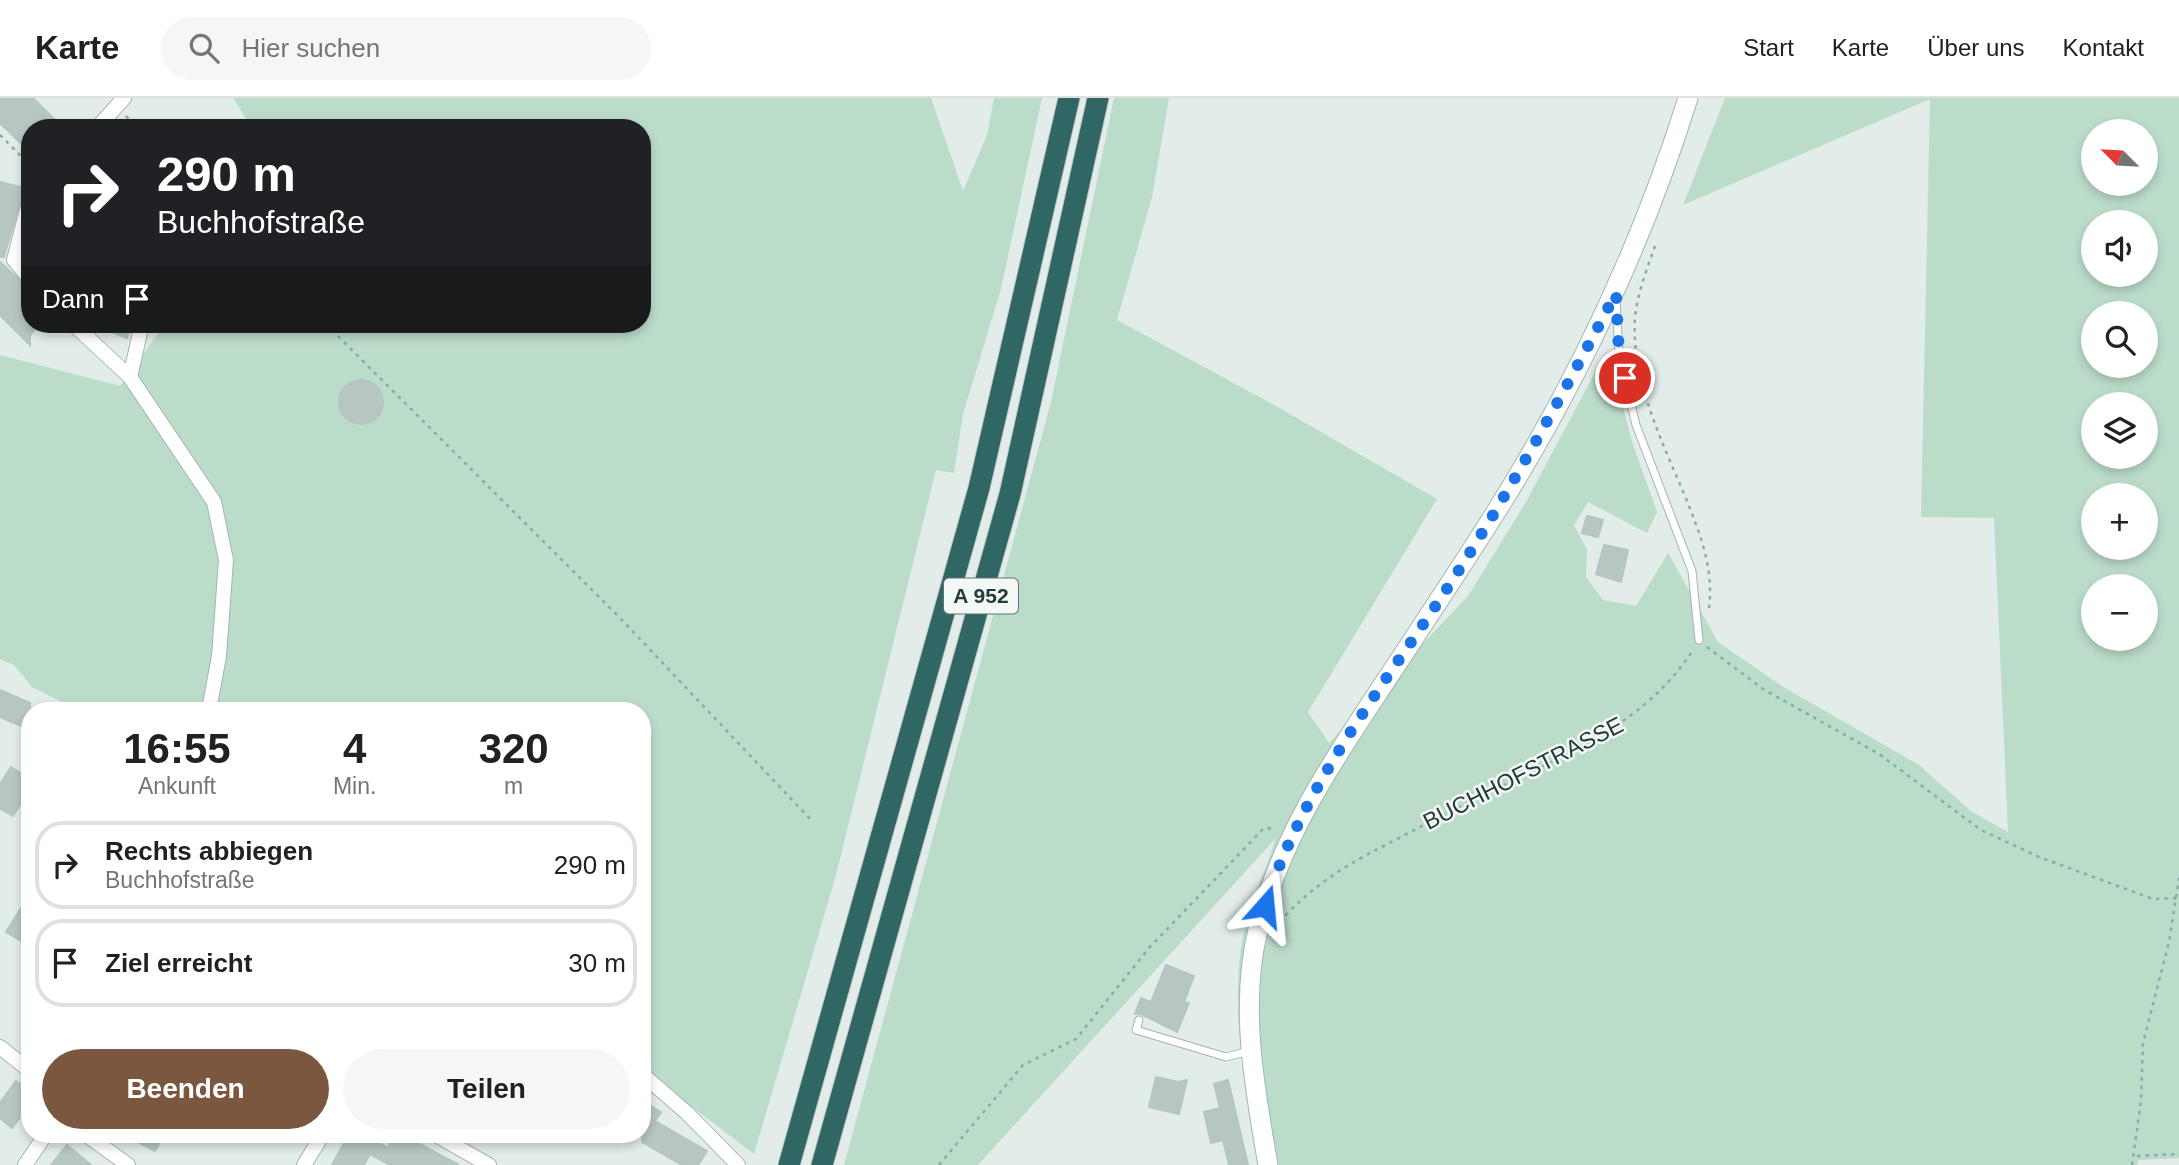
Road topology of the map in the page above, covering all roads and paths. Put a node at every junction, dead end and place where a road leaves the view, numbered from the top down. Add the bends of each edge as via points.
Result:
1 (124, 98) edge
2 (1069, 98) edge
3 (1098, 98) edge
4 (1688, 98) edge
5 (105, 119) edge
6 (0, 135) edge
7 (21, 156) edge
8 (21, 233) edge
9 (1657, 240) dead end
10 (21, 268) edge
11 (1616, 293) junction
12 (83, 333) edge
13 (140, 333) edge
14 (335, 333) edge
15 (130, 377) junction
16 (1709, 611) dead end
17 (1699, 640) junction
18 (210, 702) edge
19 (813, 822) dead end
20 (1292, 836) junction
21 (2179, 878) edge
22 (2177, 899) edge
23 (1277, 926) dead end
24 (1139, 1020) dead end
25 (0, 1047) edge
26 (1252, 1050) junction
27 (21, 1064) edge
28 (651, 1082) edge
29 (40, 1143) edge
30 (97, 1143) edge
31 (317, 1143) edge
32 (450, 1143) edge
33 (2179, 1154) edge
34 (2136, 1156) junction
35 (25, 1165) edge
36 (128, 1165) edge
37 (304, 1165) edge
38 (489, 1165) edge
39 (738, 1165) edge
40 (789, 1165) edge
41 (822, 1165) edge
42 (939, 1165) edge
43 (1268, 1165) edge
44 (2132, 1165) edge

1 - 5 street
2 - 40 highway, A 952 via 979,488
3 - 41 highway, A 952 via 1010,494
4 - 11 main road
6 - 7 path
8 - 10 street via 14,260
9 - 16 path via 1635,317 1637,358 1662,441 1705,547 1712,585
11 - 17 lane via 1619,354 1636,425 1692,571
11 - 20 main road via 1496,512 1317,785
12 - 15 street
13 - 15 street
14 - 19 path via 622,620
15 - 18 street via 214,502 226,560
17 - 22 path via 1763,689 1879,754 1981,830 2141,895
17 - 23 path, BUCHHOFSTRASSE via 1677,674 1634,715 1595,741 1358,858 1321,882
20 - 26 main road via 1257,931 1249,1023
20 - 42 path via 1264,828 1149,948 1076,1039 1023,1065
21 - 22 path
22 - 34 path via 2143,1043
24 - 26 lane via 1136,1030 1226,1057
25 - 27 street
26 - 43 main road
28 - 39 street
29 - 35 street
30 - 36 street
31 - 37 street
32 - 38 street
33 - 34 path
34 - 44 path

